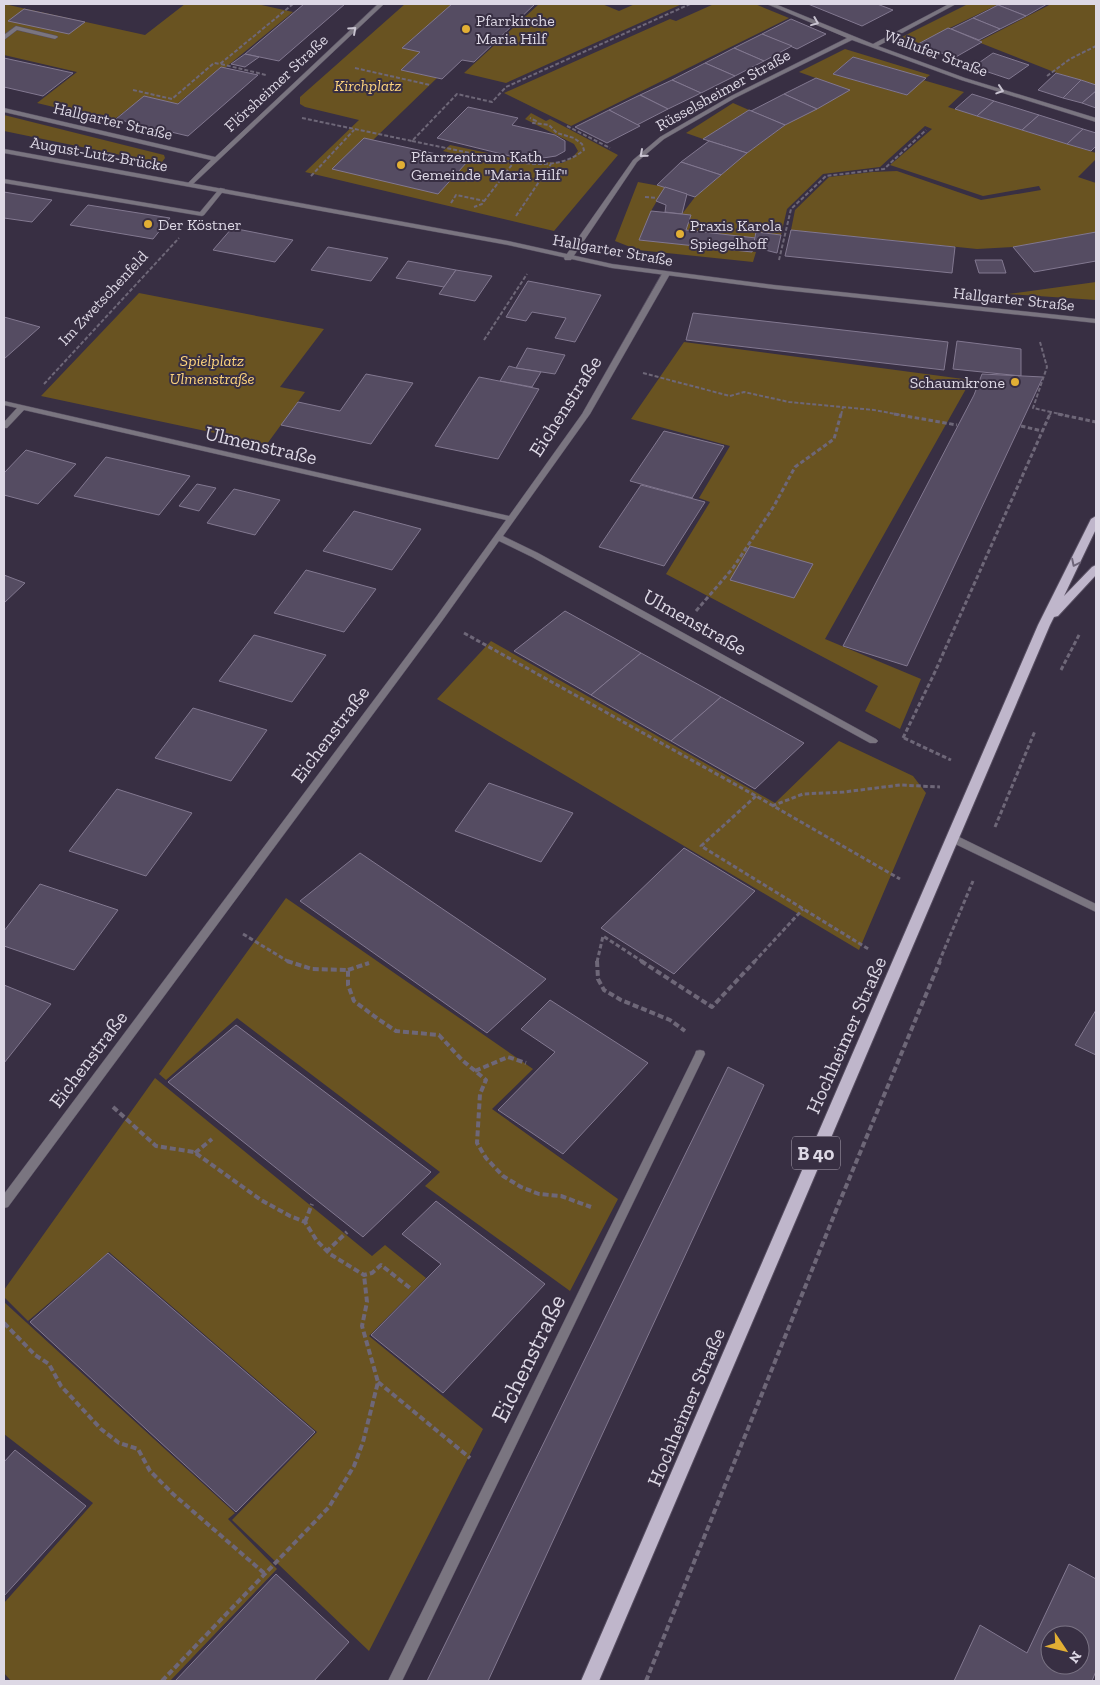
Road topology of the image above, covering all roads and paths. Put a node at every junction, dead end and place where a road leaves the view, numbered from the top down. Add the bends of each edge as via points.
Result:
1 (293, 4) edge
2 (382, 4) edge
3 (690, 4) edge
4 (770, 4) edge
5 (953, 4) edge
6 (55, 37) dead end
7 (4, 38) edge
8 (853, 38) junction
9 (873, 46) junction
10 (1096, 46) edge
11 (320, 60) junction
12 (220, 64) junction
13 (195, 80) junction
14 (202, 82) dead end
15 (296, 82) junction
16 (430, 85) dead end
17 (133, 90) dead end
18 (1014, 95) junction
19 (4, 110) edge
20 (267, 110) junction
21 (530, 118) dead end
22 (1096, 120) edge
23 (567, 126) dead end
24 (354, 130) junction
25 (926, 130) dead end
26 (412, 141) junction
27 (4, 150) edge
28 (215, 159) junction
29 (635, 161) junction
30 (514, 162) junction
31 (551, 164) junction
32 (311, 176) dead end
33 (4, 181) edge
34 (190, 184) junction
35 (222, 189) junction
36 (485, 201) junction
37 (456, 204) dead end
38 (473, 207) dead end
39 (202, 214) junction
40 (512, 221) dead end
41 (544, 252) junction
42 (568, 258) junction
43 (779, 262) dead end
44 (666, 274) junction
45 (1096, 321) edge
46 (1039, 338) dead end
47 (484, 340) dead end
48 (614, 365) junction
49 (4, 403) edge
50 (843, 407) junction
51 (21, 409) junction
52 (1051, 412) junction
53 (1096, 422) edge
54 (957, 425) dead end
55 (4, 426) edge
56 (1021, 426) dead end
57 (1042, 431) junction
58 (511, 519) junction
59 (1096, 519) edge
60 (498, 537) junction
61 (1096, 569) edge
62 (439, 620) junction
63 (1044, 625) junction
64 (1084, 626) dead end
65 (677, 633) junction
66 (1058, 677) dead end
67 (1036, 730) dead end
68 (904, 738) junction
69 (873, 741) joint
70 (952, 761) dead end
71 (941, 787) dead end
72 (756, 796) junction
73 (772, 806) junction
74 (953, 838) junction
75 (985, 853) junction
76 (901, 880) dead end
77 (1096, 908) edge
78 (803, 909) junction
79 (217, 918) junction
80 (870, 950) dead end
81 (369, 963) dead end
82 (348, 970) junction
83 (700, 1054) joint
84 (526, 1063) dead end
85 (476, 1071) junction
86 (91, 1086) junction
87 (212, 1139) dead end
88 (195, 1153) junction
89 (4, 1203) edge
90 (312, 1204) dead end
91 (624, 1209) junction
92 (305, 1222) junction
93 (347, 1232) dead end
94 (326, 1252) junction
95 (364, 1276) junction
96 (410, 1288) dead end
97 (4, 1323) edge
98 (378, 1382) junction
99 (494, 1478) junction
100 (264, 1573) junction
101 (162, 1681) edge
102 (395, 1681) edge
103 (590, 1681) edge
104 (646, 1681) edge

1 - 12 path
11 -> 2 street, Flörsheimer Straße
3 - 26 path via 506,87 492,102 457,94
4 -> 8 street, Wallufer Straße
5 - 9 street
6 - 7 street via 16,28
8 - 9 street, Wallufer Straße
8 -> 29 street, Rüsselsheimer Straße via 699,116 662,138
9 -> 18 street, Wallufer Straße
10 - 18 path
11 - 15 street, Flörsheimer Straße
11 - 16 path
12 - 13 path via 214,63
12 - 15 path
13 - 14 path
13 - 17 path via 172,99
15 - 20 street, Flörsheimer Straße
18 - 22 street, Wallufer Straße
19 - 28 street, Hallgarter Straße
20 - 24 path
20 - 28 street, Flörsheimer Straße
21 - 31 path via 536,121 534,123 549,125 557,133 582,144 584,150 577,157
23 - 29 path
24 - 26 path
24 - 32 path
25 - 43 path via 884,168 826,176 791,209
26 - 30 path
27 - 34 street, August-Lutz-Brücke
28 - 34 street, Flörsheimer Straße
29 - 42 street, Rüsselsheimer Straße
30 - 31 path
30 - 36 path
31 - 40 path
33 - 39 street
34 - 35 street, Hallgarter Straße
35 - 39 street
35 - 41 street, Hallgarter Straße
36 - 37 path via 456,195 450,202
36 - 38 path
39 - 51 path, Im Zwetschenfeld
41 - 42 street, Hallgarter Straße
41 - 47 path
42 - 44 street, Hallgarter Straße
44 - 45 street, Hallgarter Straße
44 - 48 street, Eichenstraße
46 - 52 path via 1047,366 1033,408
48 - 50 path via 730,396 744,392 789,402
48 - 58 street, Eichenstraße via 586,414
49 - 51 street, Ulmenstraße
50 - 54 path
50 - 65 path via 834,439 795,467 774,506 733,568
51 - 55 street
51 - 58 street, Ulmenstraße
52 - 53 path
52 - 57 path
56 - 57 path
57 - 68 path
58 - 60 street, Eichenstraße
59 -> 63 main road, Hochheimer Straße / B 40
60 - 62 street, Eichenstraße
60 - 65 street, Ulmenstraße
61 - 63 main road, Hochheimer Straße / B 40
62 - 72 path
62 - 79 street, Eichenstraße
63 - 74 main road, Hochheimer Straße / B 40
64 - 66 path
65 - 69 street, Ulmenstraße
67 - 75 path
68 - 69 path
68 - 70 path
71 - 73 path via 900,785 803,794
72 - 73 path
72 - 78 path via 701,846
73 - 76 path
74 - 75 street
74 - 103 main road, Hochheimer Straße / B 40
75 - 77 street
75 - 104 path
78 - 80 path
78 - 83 path via 712,1007 603,936 597,957 602,989 669,1019 704,1044
79 - 82 path via 290,962 312,969
79 - 86 street, Eichenstraße
81 - 82 path
82 - 85 path via 348,985 354,1000 366,1010 396,1031 438,1035
83 - 91 street, Eichenstraße
84 - 85 path via 508,1057
85 - 91 path via 486,1080 480,1094 477,1142 502,1176 539,1194 561,1196 598,1210
86 - 88 path via 156,1146
86 - 89 street, Eichenstraße
87 - 88 path
88 - 92 path via 274,1208
90 - 92 path
91 - 99 street, Eichenstraße
92 - 94 path
93 - 94 path
94 - 95 path via 337,1262
95 - 96 path via 372,1274 381,1265
95 - 98 path via 367,1302 362,1326
97 - 100 path via 48,1364 61,1386 101,1429 119,1443 138,1449 150,1471 173,1494
98 - 99 path
98 - 100 path via 363,1442 345,1484 328,1507
99 - 102 street, Eichenstraße
100 - 101 path

